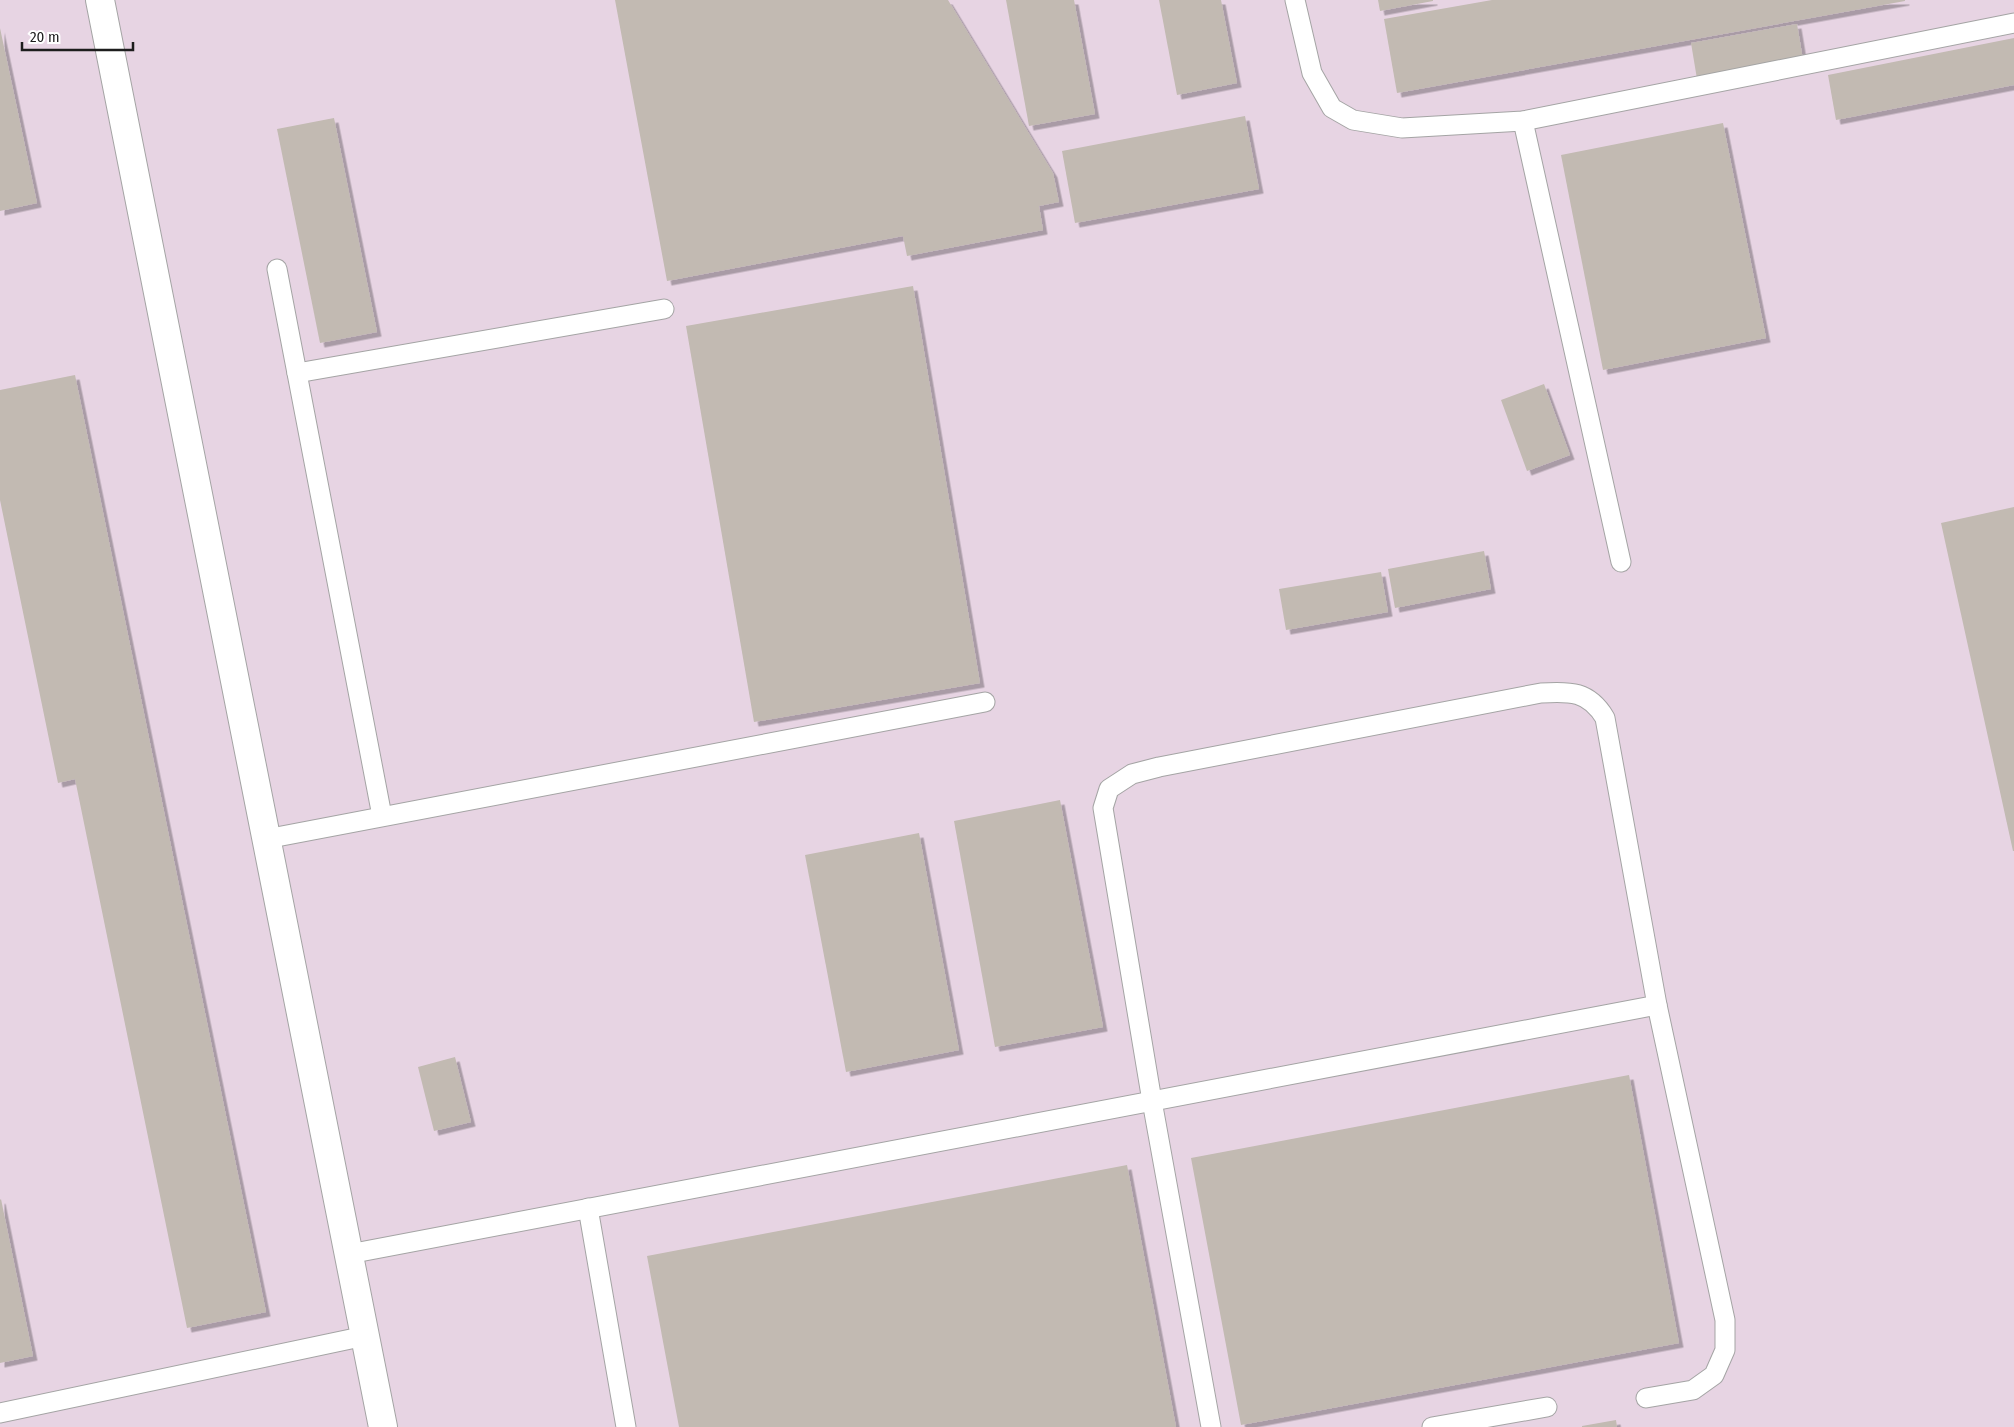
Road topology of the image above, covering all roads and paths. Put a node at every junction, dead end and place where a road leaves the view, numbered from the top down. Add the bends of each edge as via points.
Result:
1 (100, 0) edge
2 (1295, 0) edge
3 (2014, 23) edge
4 (1523, 121) junction
5 (278, 269) dead end
6 (664, 309) dead end
7 (297, 373) junction
8 (1621, 562) dead end
9 (985, 702) dead end
10 (382, 816) junction
11 (266, 839) junction
12 (1658, 1005) junction
13 (1152, 1101) junction
14 (588, 1208) junction
15 (349, 1254) junction
16 (365, 1336) junction
17 (1646, 1398) dead end
18 (1547, 1407) dead end
19 (0, 1413) edge
20 (383, 1427) edge
21 (626, 1427) edge
22 (1211, 1427) edge
23 (1432, 1427) edge

1 - 11 street
2 - 4 lane via 1312,73 1332,108 1353,120 1402,128
3 - 4 lane
4 - 8 lane
5 - 7 lane
6 - 7 lane
7 - 10 lane
9 - 10 lane
10 - 11 lane
11 - 15 street
12 - 13 lane
12 - 13 lane via 1605,718 1586,697 1567,692 1541,693 1159,767 1132,774 1109,789 1103,808
12 - 17 lane via 1725,1320 1725,1350 1714,1375 1694,1390
13 - 14 lane
13 - 22 lane
14 - 15 lane
14 - 21 lane
15 - 16 street
16 - 19 lane
16 - 20 street
18 - 23 lane

